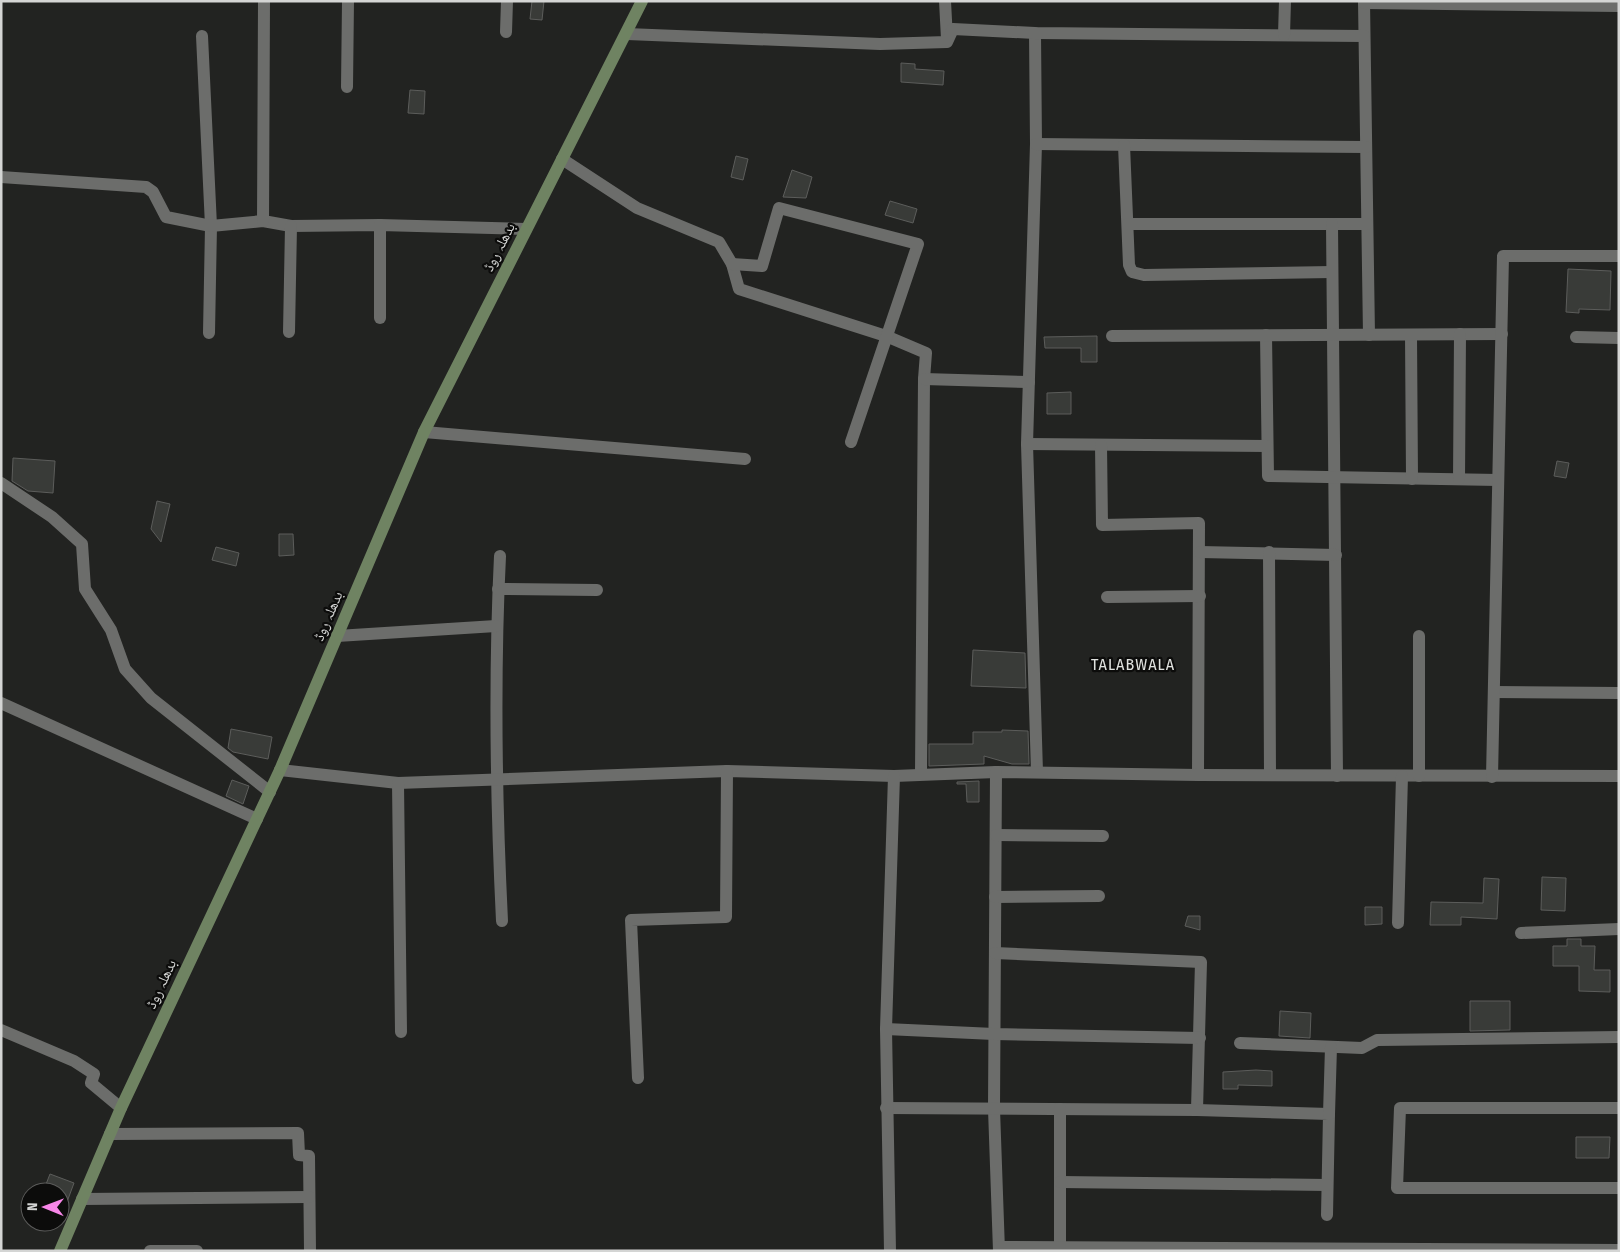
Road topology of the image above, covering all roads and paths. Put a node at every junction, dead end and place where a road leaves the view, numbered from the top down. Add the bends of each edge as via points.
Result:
1 (264, 1) edge
2 (348, 1) edge
3 (506, 1) edge
4 (642, 1) edge
5 (945, 1) edge
6 (1285, 1) edge
7 (1364, 2) edge
8 (1619, 6) edge
9 (506, 32) dead end
10 (1035, 33) junction
11 (627, 34) junction
12 (1284, 35) junction
13 (202, 36) dead end
14 (1364, 36) junction
15 (948, 42) junction
16 (347, 87) dead end
17 (1036, 144) junction
18 (1124, 145) junction
19 (1366, 147) junction
20 (562, 159) junction
21 (1, 177) edge
22 (263, 221) junction
23 (1128, 224) junction
24 (1332, 224) junction
25 (1367, 224) junction
26 (380, 225) junction
27 (211, 226) junction
28 (291, 226) junction
29 (526, 229) junction
30 (1619, 256) edge
31 (732, 264) junction
32 (1332, 272) junction
33 (380, 318) dead end
34 (289, 332) dead end
35 (209, 333) dead end
36 (1411, 334) junction
37 (1460, 334) junction
38 (1502, 334) junction
39 (1266, 335) junction
40 (1333, 335) junction
41 (1369, 335) junction
42 (886, 336) junction
43 (1112, 336) dead end
44 (1576, 337) dead end
45 (1619, 338) edge
46 (924, 379) junction
47 (1029, 382) junction
48 (424, 432) junction
49 (851, 442) dead end
50 (1027, 444) junction
51 (1101, 445) junction
52 (1267, 446) junction
53 (745, 459) dead end
54 (1335, 478) junction
55 (1412, 479) junction
56 (1459, 480) junction
57 (1498, 480) junction
58 (1, 483) edge
59 (1200, 552) junction
60 (1269, 552) junction
61 (1336, 555) junction
62 (500, 556) dead end
63 (498, 589) junction
64 (597, 590) dead end
65 (1200, 596) junction
66 (1107, 597) dead end
67 (496, 626) junction
68 (338, 636) junction
69 (1419, 636) dead end
70 (1494, 692) junction
71 (1619, 693) edge
72 (1, 703) edge
73 (280, 770) junction
74 (727, 771) junction
75 (996, 772) junction
76 (1037, 772) junction
77 (921, 773) junction
78 (1270, 774) junction
79 (1198, 775) junction
80 (894, 776) junction
81 (1338, 776) junction
82 (1402, 776) junction
83 (1419, 776) junction
84 (1619, 776) edge
85 (1492, 777) junction
86 (496, 779) junction
87 (398, 783) junction
88 (270, 792) junction
89 (257, 819) junction
90 (996, 835) junction
91 (1103, 836) dead end
92 (1099, 896) dead end
93 (995, 897) junction
94 (502, 921) dead end
95 (1398, 923) dead end
96 (1619, 930) edge
97 (1520, 932) dead end
98 (995, 952) junction
99 (886, 1028) junction
100 (1, 1030) edge
101 (401, 1032) dead end
102 (994, 1034) junction
103 (1619, 1037) edge
104 (1200, 1038) junction
105 (1240, 1043) dead end
106 (1330, 1047) junction
107 (638, 1078) dead end
108 (121, 1108) junction
109 (886, 1108) junction
110 (1619, 1108) edge
111 (994, 1109) junction
112 (1060, 1109) junction
113 (1197, 1110) junction
114 (1329, 1114) junction
115 (110, 1134) junction
116 (1060, 1182) junction
117 (1327, 1185) junction
118 (1619, 1188) edge
119 (309, 1198) junction
120 (82, 1199) junction
121 (1327, 1215) dead end
122 (1060, 1248) edge
123 (1000, 1249) edge
124 (1619, 1250) edge
125 (60, 1251) edge
126 (150, 1251) edge
127 (197, 1251) edge
128 (310, 1251) edge
129 (890, 1251) edge

1 - 22 street
2 - 16 street
3 - 9 street
4 - 11 main road, بدھلہ روڈ
5 - 15 street
6 - 12 street
7 - 8 street
7 - 14 street
10 - 12 street
10 - 15 street via 953,30
10 - 17 street
11 - 15 street via 880,44
11 - 20 main road, بدھلہ روڈ
12 - 14 street
13 - 27 street
14 - 19 street
17 - 18 street
17 - 47 street
18 - 19 street
18 - 23 street
19 - 25 street
20 - 29 main road, بدھلہ روڈ
20 - 31 street via 637,208 719,242
21 - 27 street via 146,187 153,192 166,217
22 - 27 street
22 - 28 street
23 - 24 street
23 - 32 street via 1129,265 1132,272 1144,275
24 - 25 street
24 - 32 street
25 - 41 street
26 - 28 street
26 - 29 street
26 - 33 street
27 - 35 street
28 - 34 street
29 - 48 main road, بدھلہ روڈ
30 - 38 street via 1503,256
31 - 42 street via 739,289
31 - 42 street via 762,266 779,208 918,244
32 - 40 street
36 - 37 street
36 - 41 street
36 - 55 street
37 - 38 street
37 - 56 street
38 - 57 street
39 - 40 street
39 - 43 street
39 - 52 street
40 - 41 street
40 - 54 street
42 - 46 street via 926,353
42 - 49 street
44 - 45 street
46 - 47 street
46 - 77 street
47 - 50 street
48 - 53 street
48 - 68 main road, بدھلہ روڈ
50 - 51 street
50 - 76 street
51 - 52 street
51 - 59 street via 1102,525 1199,523
52 - 54 street via 1268,476
54 - 55 street
54 - 61 street
55 - 56 street
56 - 57 street
57 - 70 street
58 - 88 street via 52,517 82,544 85,589 111,630 126,670 151,698
59 - 60 street
59 - 65 street
60 - 61 street
60 - 78 street
61 - 81 street
62 - 63 street
63 - 64 street
63 - 67 street
65 - 66 street
65 - 79 street
67 - 68 street
67 - 86 street
68 - 73 main road, بدھلہ روڈ
69 - 83 street
70 - 71 street
70 - 85 street
72 - 89 street
73 - 87 street
73 - 88 main road, بدھلہ روڈ
74 - 80 street
74 - 86 street
74 - 107 street via 726,917 631,920
75 - 76 street
75 - 77 street
75 - 90 street
76 - 79 street
77 - 80 street
78 - 79 street
78 - 81 street
80 - 99 street
81 - 82 street
82 - 83 street
82 - 95 street
83 - 85 street
84 - 85 street
86 - 87 street
86 - 94 street
87 - 101 street
88 - 89 main road, بدھلہ روڈ
89 - 108 main road, بدھلہ روڈ
90 - 91 street
90 - 93 street
92 - 93 street
93 - 98 street
96 - 97 street
98 - 102 street
98 - 104 street via 1201,962
99 - 102 street
99 - 109 street
100 - 108 street via 74,1061 94,1074 91,1083
102 - 104 street
102 - 111 street
103 - 106 street via 1377,1040 1362,1048
104 - 113 street
105 - 106 street
106 - 114 street
108 - 115 main road, بدھلہ روڈ
109 - 111 street
109 - 129 street
110 - 118 street via 1400,1108 1397,1188
111 - 112 street
111 - 123 street
112 - 113 street
112 - 116 street
113 - 114 street
114 - 117 street
115 - 119 street via 298,1133 299,1155 309,1156
115 - 120 main road, بدھلہ روڈ
116 - 117 street
116 - 122 street
117 - 121 street
119 - 120 street
119 - 128 street
120 - 125 main road, بدھلہ روڈ
122 - 123 street
122 - 124 street
126 - 127 street

